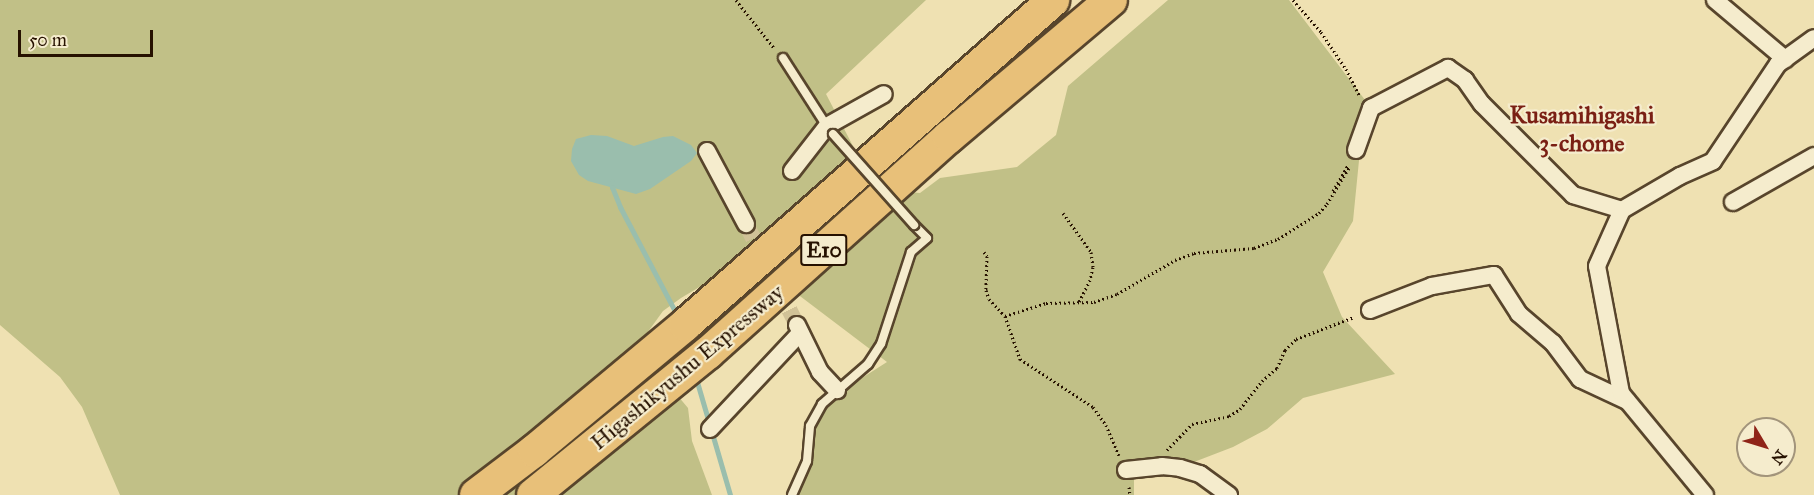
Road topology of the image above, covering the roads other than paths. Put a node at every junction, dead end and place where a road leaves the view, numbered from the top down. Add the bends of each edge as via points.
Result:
1 (1053, 0) edge
2 (1111, 0) edge
3 (1715, 0) edge
4 (1814, 38) edge
5 (783, 58) road end
6 (1785, 58) junction
7 (884, 94) dead end
8 (830, 130) junction
9 (1356, 150) road end
10 (707, 151) dead end
11 (1814, 156) edge
12 (792, 171) dead end
13 (1733, 202) dead end
14 (1622, 210) junction
15 (746, 224) tunnel mouth
16 (1370, 310) road end
17 (837, 390) junction
18 (1627, 401) junction
19 (710, 429) dead end
20 (1126, 470) road end
21 (476, 495) edge
22 (533, 495) edge
23 (792, 495) edge
24 (1229, 495) edge
25 (1703, 495) edge

1 - 21 highway, Higashikyushu Expressway / E10 via 685,326
2 - 22 highway, Higashikyushu Expressway / E10 via 949,137 708,353
3 - 6 street
4 - 6 street
5 - 8 lane
6 - 14 street via 1713,161
7 - 8 street
8 - 12 street
8 - 17 lane, bridge via 927,238 911,252 881,344 868,363
9 - 14 street via 1371,108 1448,68 1465,80 1482,104 1573,195
10 - 15 street
11 - 13 street
14 - 18 street via 1597,266 1621,393
16 - 18 street via 1432,286 1494,275 1519,314 1553,343 1580,379
17 - 19 street via 820,372 798,328
17 - 23 lane via 822,404 810,426 807,461
18 - 25 street
20 - 24 street via 1180,468 1200,474

